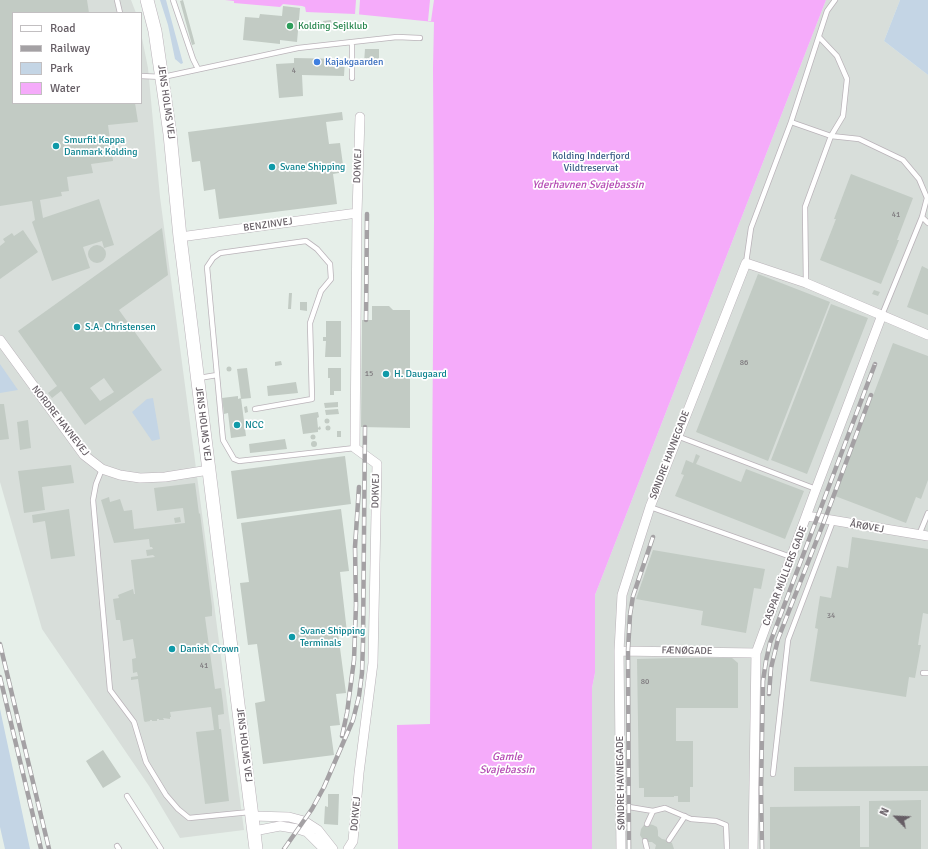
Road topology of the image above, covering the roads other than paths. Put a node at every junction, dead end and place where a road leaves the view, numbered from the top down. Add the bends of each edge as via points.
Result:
1 (117, 0) edge
2 (147, 0) edge
3 (173, 0) edge
4 (835, 0) edge
5 (120, 12) edge
6 (819, 37) junction
7 (420, 38) dead end
8 (352, 42) junction
9 (198, 69) junction
10 (142, 76) edge
11 (163, 77) junction
12 (352, 78) dead end
13 (360, 117) dead end
14 (792, 122) junction
15 (832, 136) junction
16 (357, 213) junction
17 (922, 218) junction
18 (928, 223) edge
19 (180, 237) junction
20 (746, 263) junction
21 (806, 283) junction
22 (882, 315) junction
23 (928, 335) edge
24 (0, 340) edge
25 (217, 375) junction
26 (197, 379) junction
27 (255, 408) dead end
28 (677, 436) junction
29 (355, 448) junction
30 (102, 469) junction
31 (209, 470) junction
32 (816, 488) junction
33 (650, 507) junction
34 (928, 513) edge
35 (807, 516) junction
36 (833, 521) junction
37 (924, 536) edge
38 (791, 557) junction
39 (619, 651) junction
40 (756, 653) junction
41 (773, 774) dead end
42 (127, 796) dead end
43 (621, 808) junction
44 (653, 811) junction
45 (252, 814) junction
46 (685, 816) junction
47 (647, 824) dead end
48 (254, 831) junction
49 (668, 840) dead end
50 (645, 841) dead end
51 (161, 849) edge
52 (256, 849) edge
53 (324, 849) edge
54 (333, 849) edge
55 (348, 849) edge
56 (622, 849) edge
57 (647, 849) edge
58 (727, 849) edge
59 (753, 849) edge

1 - 5 lane
2 - 11 main road, JENS HOLMS VEJ
3 - 9 lane
4 - 6 lane via 827,11
6 - 14 lane
6 - 15 lane via 837,56 847,79 843,116
7 - 8 lane via 397,37
8 - 9 lane via 298,48
8 - 12 lane
9 - 11 lane
10 - 11 lane
11 - 19 main road, JENS HOLMS VEJ
13 - 16 street, DOKVEJ
14 - 15 lane
14 - 20 lane via 751,228
15 - 17 lane via 859,139 903,160 919,179 927,198
15 - 21 lane via 805,207
16 - 19 street, BENZINVEJ
16 - 29 street, DOKVEJ
17 - 18 lane
17 - 22 lane
19 - 26 main road, JENS HOLMS VEJ
20 - 21 street
20 - 28 street, SØNDRE HAVNEGADE
21 - 22 street
22 - 23 street
22 - 32 street, CASPAR MÜLLERS GADE
24 - 30 street, NORDRE HAVNEVEJ via 84,455
25 - 26 lane
25 - 27 lane via 207,267 220,253 306,241 330,264 331,279 321,291 310,323 312,399
25 - 29 lane via 224,440 234,459 239,461
26 - 31 main road, JENS HOLMS VEJ
28 - 32 lane
28 - 33 street, SØNDRE HAVNEGADE
29 - 55 street, DOKVEJ via 377,464 374,655 353,841
30 - 31 street, NORDRE HAVNEVEJ via 140,478
30 - 45 lane via 93,500 110,690 134,722 146,762 166,795 188,818
31 - 45 main road, JENS HOLMS VEJ
32 - 35 street, CASPAR MÜLLERS GADE
33 - 38 lane
33 - 39 street, SØNDRE HAVNEGADE via 622,595
34 - 37 lane
35 - 36 street, ÅRØVEJ
35 - 38 street, CASPAR MÜLLERS GADE
36 - 37 street, ÅRØVEJ
36 - 41 lane via 788,640
38 - 40 street, CASPAR MÜLLERS GADE
39 - 40 street, FÆNØGADE
39 - 43 street, SØNDRE HAVNEGADE
40 - 59 street, CASPAR MÜLLERS GADE
42 - 51 lane
43 - 44 lane
43 - 56 street, SØNDRE HAVNEGADE
44 - 46 lane via 665,808
44 - 47 lane
45 - 48 main road, JENS HOLMS VEJ
45 - 54 street via 304,821 318,830
46 - 49 lane
46 - 58 lane via 726,825
48 - 52 main road, JENS HOLMS VEJ
48 - 53 street via 280,826 298,829 307,832
50 - 57 lane

